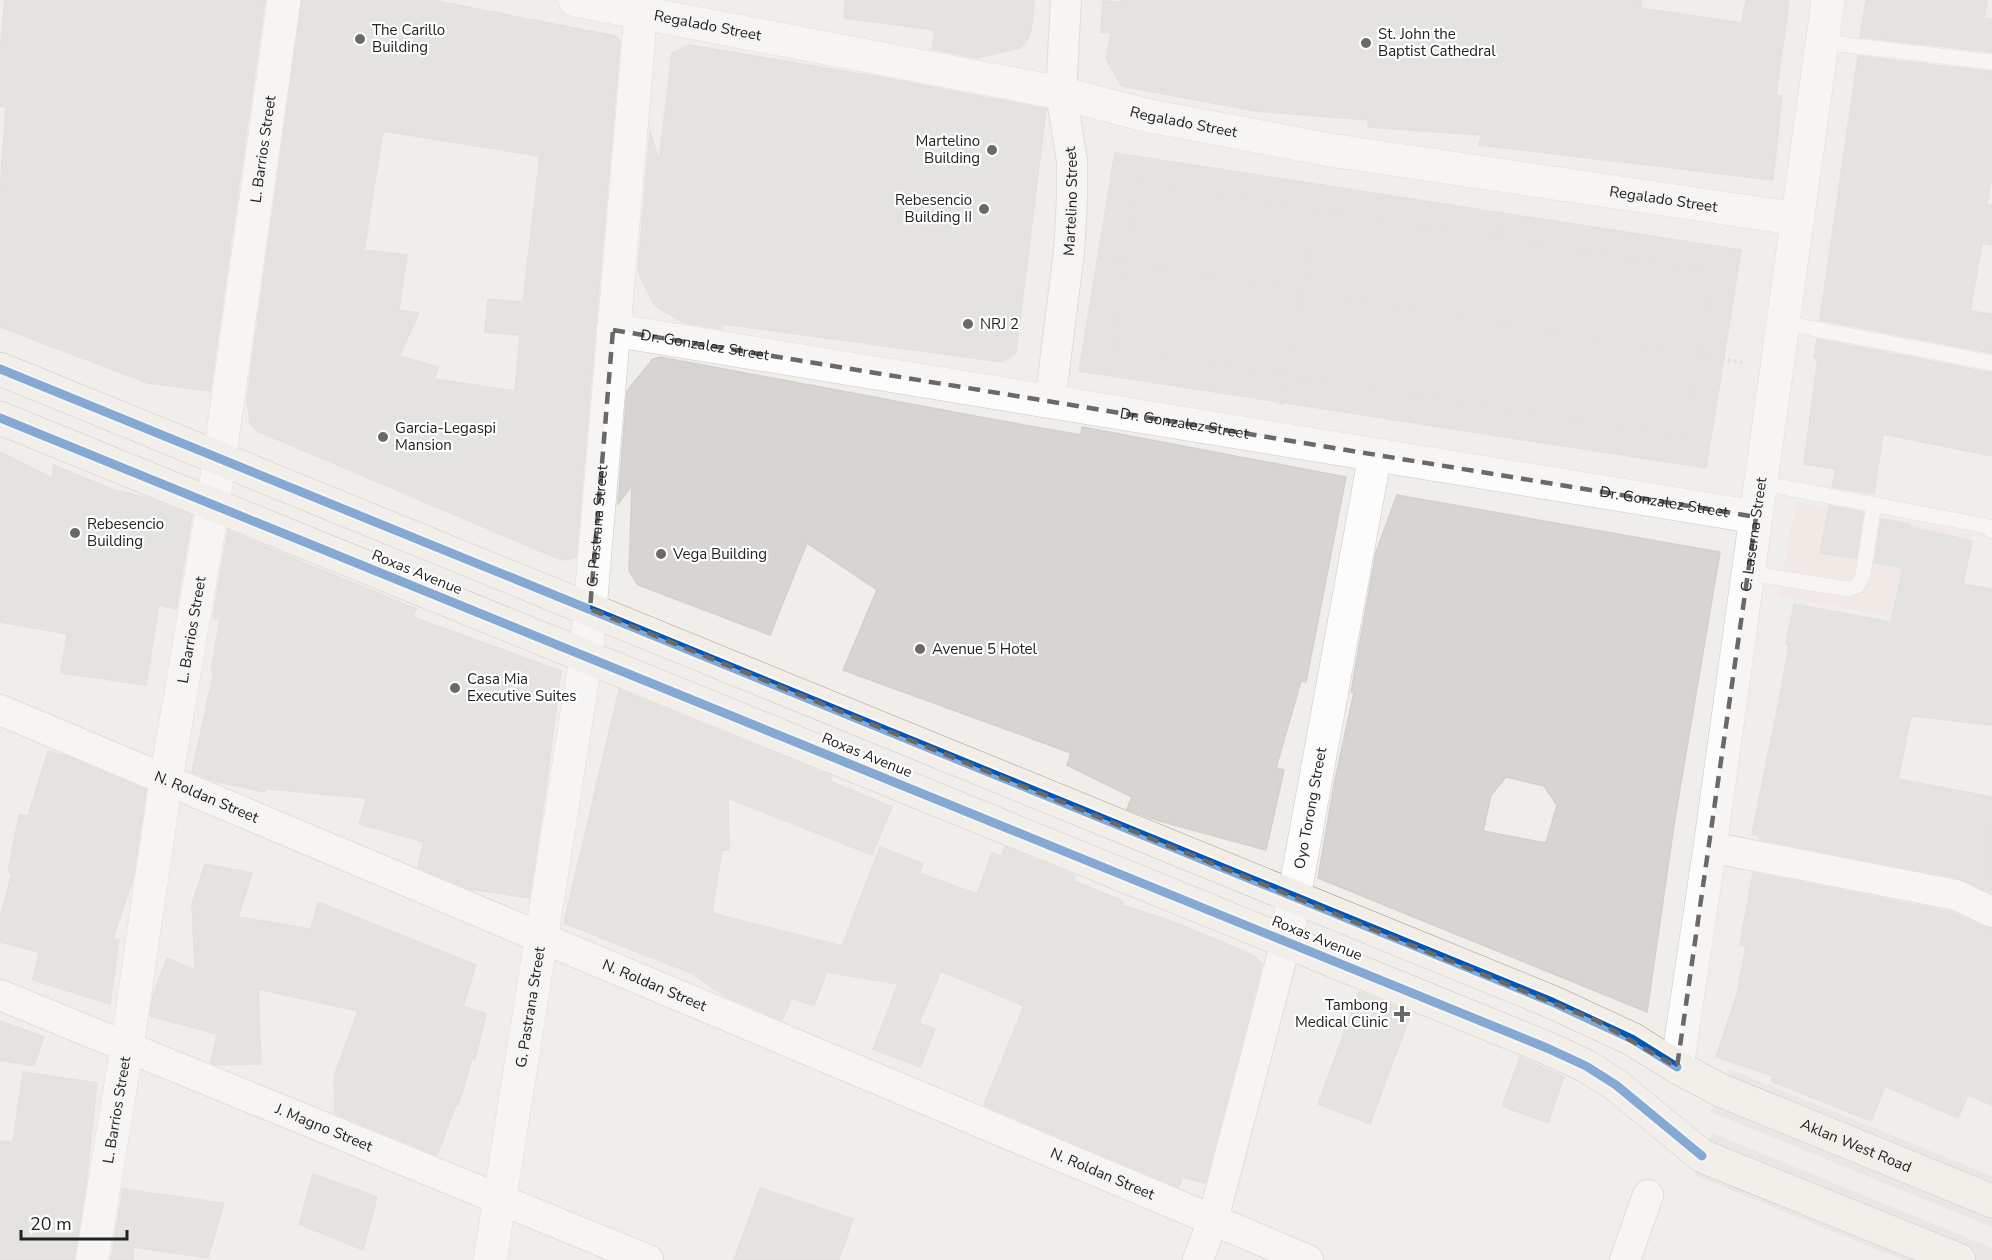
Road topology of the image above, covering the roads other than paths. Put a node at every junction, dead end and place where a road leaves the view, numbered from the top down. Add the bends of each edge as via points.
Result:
1 (284, 0) edge
2 (575, 0) edge
3 (1066, 0) edge
4 (1828, 0) edge
5 (641, 6) edge
6 (1822, 42) junction
7 (1992, 62) edge
8 (1061, 93) junction
9 (1798, 219) junction
10 (1784, 323) junction
11 (613, 330) junction
12 (1992, 363) edge
13 (0, 369) edge
14 (1050, 402) junction
15 (0, 418) edge
16 (1375, 455) junction
17 (219, 458) junction
18 (1761, 483) junction
19 (1874, 504) junction
20 (213, 505) junction
21 (1756, 517) junction
22 (1992, 531) edge
23 (1748, 573) junction
24 (590, 609) junction
25 (586, 657) junction
26 (0, 710) edge
27 (166, 780) junction
28 (1710, 847) junction
29 (1294, 896) junction
30 (1992, 912) edge
31 (541, 936) junction
32 (1286, 941) junction
33 (0, 995) edge
34 (127, 1047) junction
35 (1677, 1067) junction
36 (1719, 1090) joint
37 (1648, 1196) dead end
38 (500, 1200) junction
39 (1992, 1201) edge
40 (1213, 1220) junction
41 (92, 1260) edge
42 (490, 1260) edge
43 (648, 1260) edge
44 (1198, 1260) edge
45 (1308, 1260) edge
46 (1625, 1260) edge
47 (1959, 1260) edge

1 - 17 street, L. Barrios Street
2 - 5 street, Regalado Street
3 - 8 street, Martelino Street
4 - 6 street, C. Laserna Street
5 - 8 street, Regalado Street
5 - 11 street, G. Pastrana Street
6 - 7 lane
6 - 9 street, C. Laserna Street
8 - 9 street, Regalado Street via 1145,115 1330,150
8 - 14 street, Martelino Street via 1072,161 1069,252
9 - 10 street, C. Laserna Street
10 - 12 lane
10 - 18 street, C. Laserna Street
11 - 14 street, Dr. Gonzalez Street
11 - 24 street, G. Pastrana Street
13 - 17 main road, Roxas Avenue
14 - 16 street, Dr. Gonzalez Street
15 - 20 main road, Roxas Avenue
16 - 21 street, Dr. Gonzalez Street
16 - 29 street, Oyo Torong Street
17 - 20 street, L. Barrios Street
17 - 24 main road, Roxas Avenue
18 - 19 lane
18 - 21 street, C. Laserna Street
19 - 22 lane via 1986,526
19 - 23 lane via 1863,575 1857,586 1848,589
20 - 25 main road, Roxas Avenue
20 - 27 street, L. Barrios Street
21 - 23 street, C. Laserna Street
23 - 28 street, C. Laserna Street
24 - 25 street, G. Pastrana Street
24 - 29 main road, Roxas Avenue
25 - 31 street, G. Pastrana Street
25 - 32 main road, Roxas Avenue
26 - 27 street, N. Roldan Street
27 - 31 street, N. Roldan Street
27 - 34 street, L. Barrios Street
28 - 30 street via 1956,895
28 - 35 street, C. Laserna Street
29 - 32 street, Oyo Torong Street
29 - 35 main road, Roxas Avenue via 1598,1021
31 - 38 street, G. Pastrana Street
31 - 40 street, N. Roldan Street
32 - 40 street, Oyo Torong Street
32 - 47 main road, Roxas Avenue via 1586,1066 1616,1085 1702,1156
33 - 34 street, J. Magno Street
34 - 38 street, J. Magno Street
34 - 41 street, L. Barrios Street
35 - 36 main road, Roxas Avenue
36 - 39 main road, Aklan West Road
37 - 46 street
38 - 42 street, G. Pastrana Street
38 - 43 street, J. Magno Street
40 - 44 street, Oyo Torong Street
40 - 45 street, N. Roldan Street

